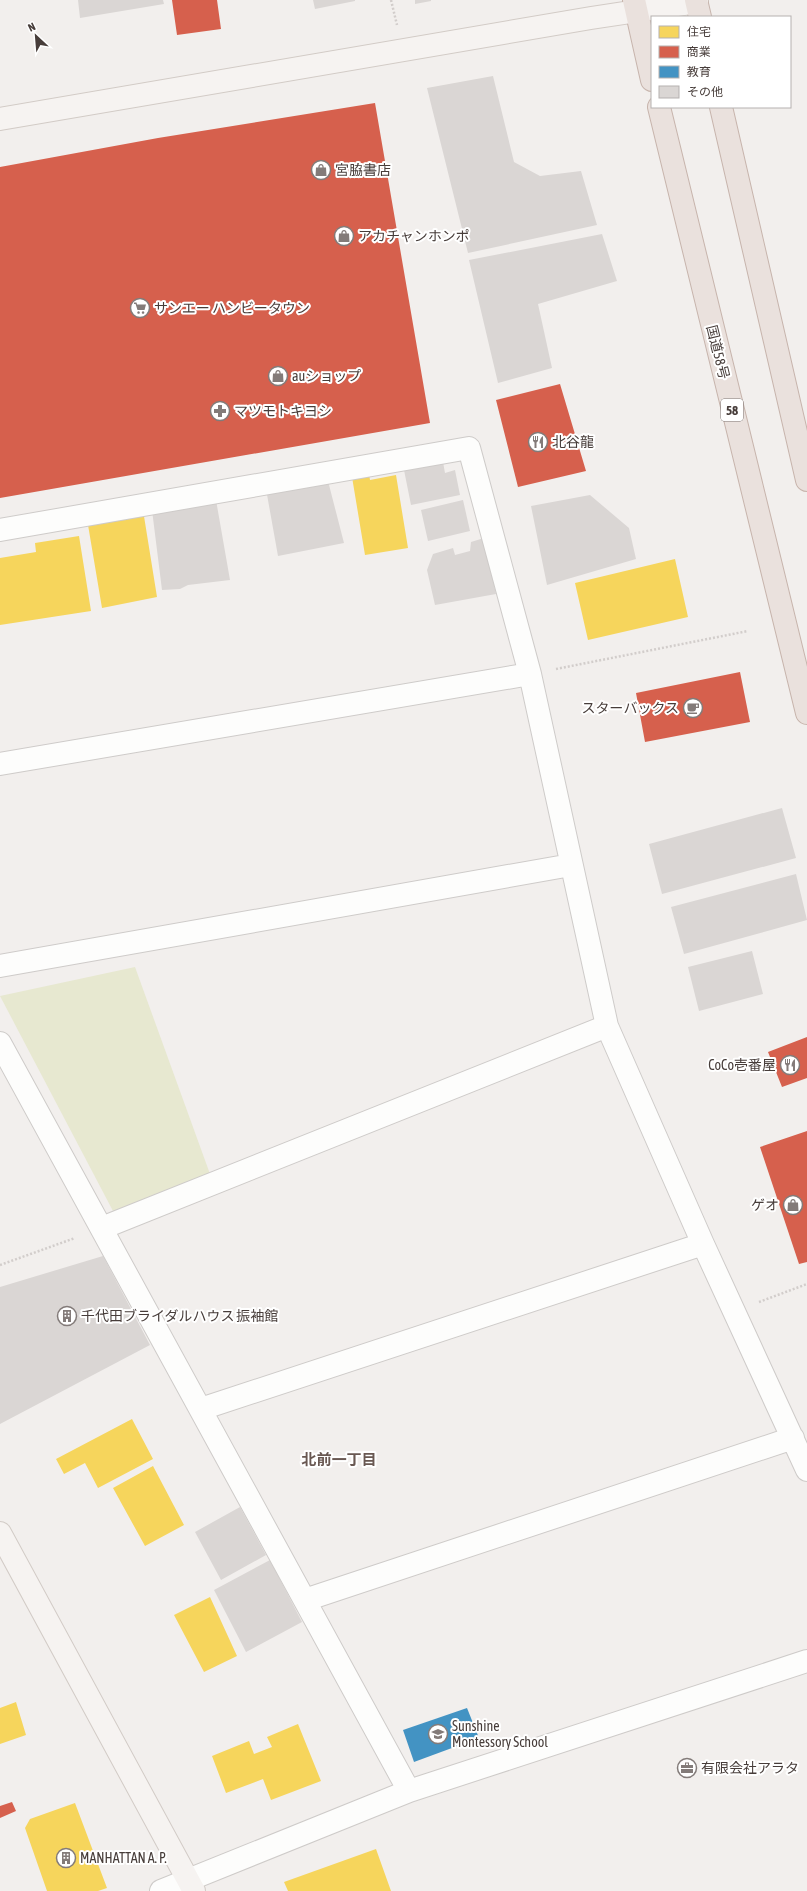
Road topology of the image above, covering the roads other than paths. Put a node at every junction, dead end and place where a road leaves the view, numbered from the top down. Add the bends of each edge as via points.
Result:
1 (635, 6) edge
2 (698, 6) edge
3 (651, 76) edge
4 (658, 108) edge
5 (721, 108) edge
6 (0, 119) edge
7 (807, 480) edge
8 (0, 530) edge
9 (530, 674) junction
10 (807, 713) edge
11 (0, 764) edge
12 (571, 865) junction
13 (0, 966) edge
14 (607, 1026) junction
15 (0, 1043) edge
16 (102, 1228) junction
17 (703, 1244) junction
18 (201, 1409) junction
19 (793, 1438) junction
20 (807, 1470) edge
21 (0, 1533) edge
22 (305, 1600) junction
23 (807, 1662) edge
24 (409, 1791) junction
25 (191, 1886) edge
26 (161, 1891) edge

1 - 2 street
1 - 3 highway
1 - 6 street
4 - 10 highway, 国道58号 / 58
5 - 7 highway
8 - 9 street via 469,448
9 - 11 street
9 - 12 street
12 - 13 street
12 - 14 street
14 - 16 street
14 - 17 street
15 - 16 street
16 - 18 street
17 - 18 street
17 - 19 street
18 - 22 street
19 - 20 street
19 - 22 street
21 - 25 street
22 - 24 street
23 - 24 street
24 - 25 street
25 - 26 street

